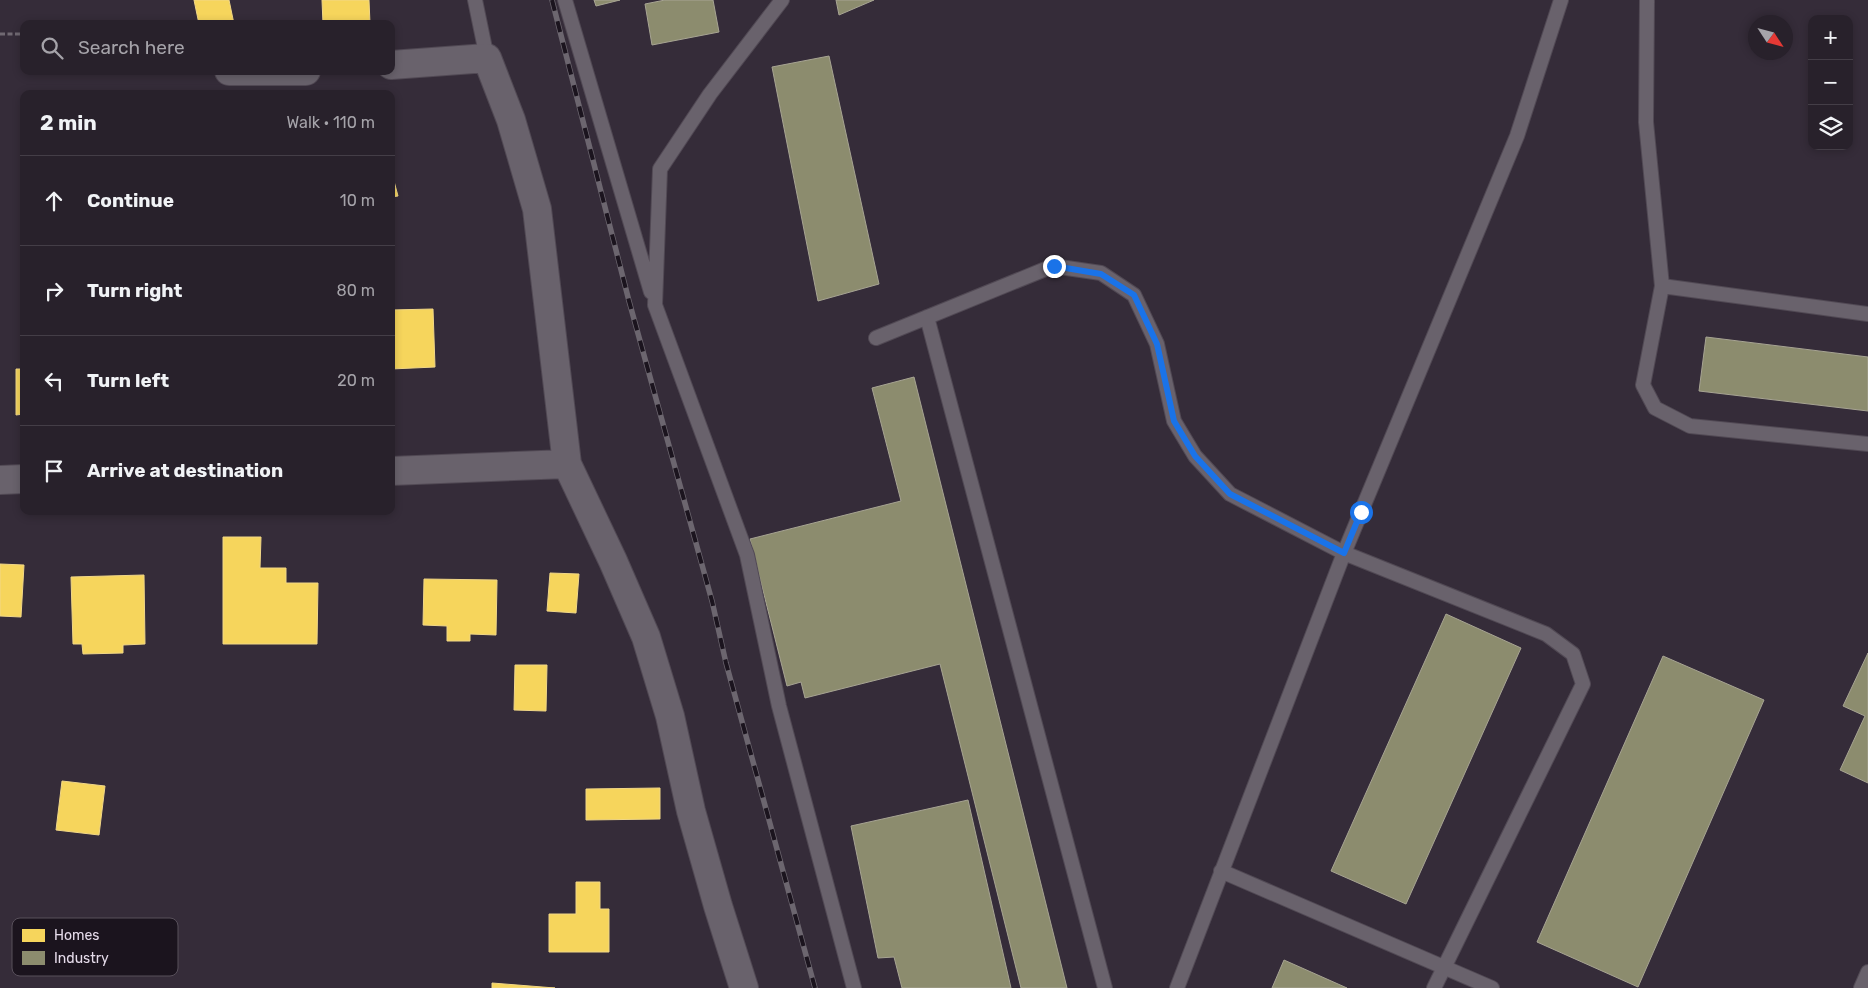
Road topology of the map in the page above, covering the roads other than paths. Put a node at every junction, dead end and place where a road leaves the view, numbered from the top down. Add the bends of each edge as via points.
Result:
1 (475, 0) edge
2 (565, 0) edge
3 (782, 0) edge
4 (1561, 0) edge
5 (1647, 0) edge
6 (487, 58) junction
7 (395, 65) edge
8 (1662, 286) junction
9 (655, 305) junction
10 (1868, 314) edge
11 (927, 318) junction
12 (876, 338) dead end
13 (1868, 444) edge
14 (567, 464) junction
15 (395, 471) edge
16 (20, 479) edge
17 (0, 480) edge
18 (1344, 553) junction
19 (1221, 872) junction
20 (1443, 967) junction
21 (1868, 972) edge
22 (744, 988) edge
23 (854, 988) edge
24 (1105, 988) edge
25 (1177, 988) edge
26 (1434, 988) edge
27 (1492, 988) edge
28 (1861, 988) edge

1 - 6 lane
2 - 9 lane
3 - 9 lane via 710,94 660,168
4 - 18 lane via 1516,136
5 - 8 lane via 1646,122
6 - 7 street
6 - 14 street via 511,120 537,209
8 - 10 lane
8 - 13 lane via 1643,385 1655,408 1690,426
9 - 23 lane via 747,555 779,706
11 - 12 lane
11 - 18 lane via 1054,266 1101,274 1134,295 1157,344 1174,421 1195,456 1230,494
11 - 24 lane
14 - 15 street
14 - 22 street via 646,637 670,716 691,811
16 - 17 street
18 - 19 lane
18 - 20 lane via 1546,634 1573,654 1583,684
19 - 20 lane
19 - 25 lane
20 - 26 lane
20 - 27 lane
21 - 28 lane

